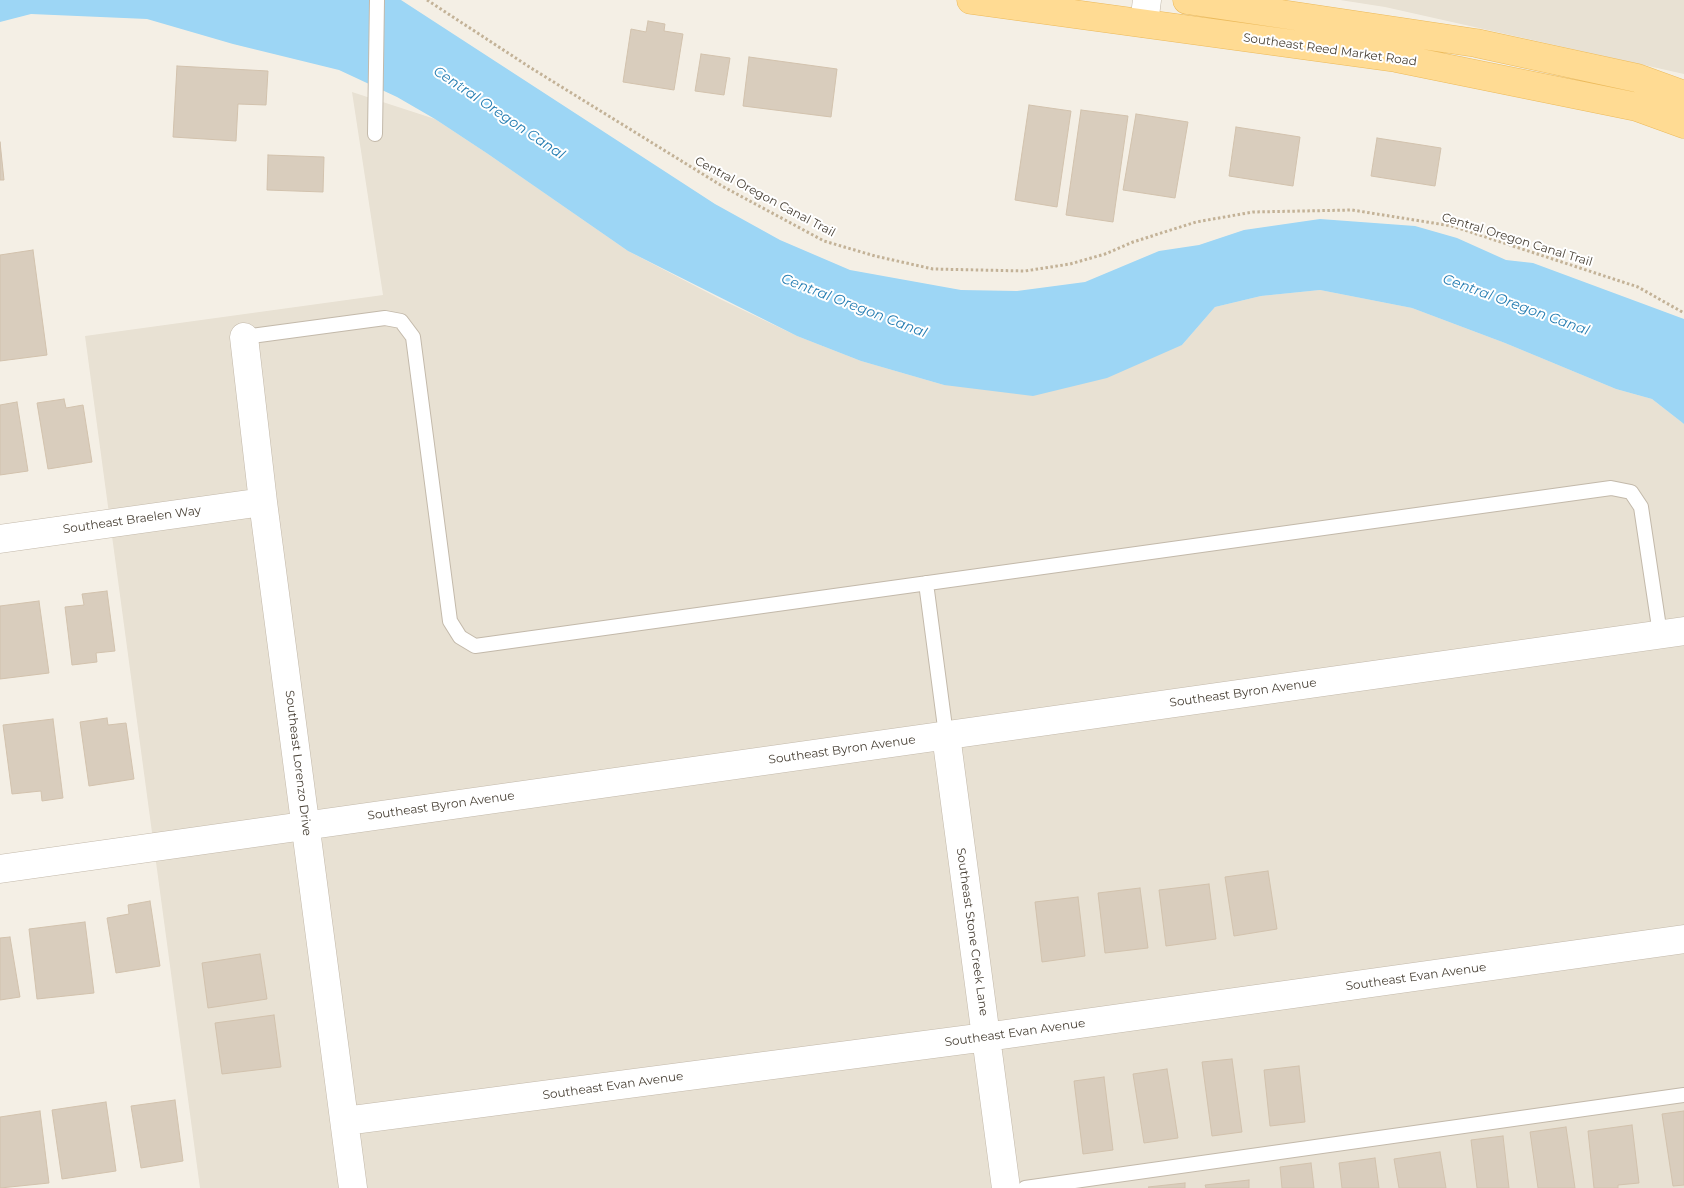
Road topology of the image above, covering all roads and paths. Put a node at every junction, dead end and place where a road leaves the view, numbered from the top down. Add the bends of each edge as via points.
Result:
1 (377, 0) edge
2 (426, 0) edge
3 (971, 0) edge
4 (1187, 0) edge
5 (1146, 12) edge
6 (1684, 95) edge
7 (1684, 124) edge
8 (375, 134) dead end
9 (1684, 313) edge
10 (244, 337) joint
11 (263, 502) junction
12 (0, 539) edge
13 (926, 583) junction
14 (1672, 633) edge
15 (946, 735) junction
16 (306, 826) junction
17 (0, 869) edge
18 (1684, 939) edge
19 (986, 1037) junction
20 (1684, 1095) edge
21 (345, 1121) junction
22 (353, 1188) edge
23 (1006, 1188) edge
24 (1025, 1188) edge

1 - 8 lane
2 - 9 path, Central Oregon Canal Trail via 722,186 824,241 875,256 933,269 1025,271 1070,264 1105,254 1196,222 1254,212 1352,210 1452,226 1638,287
3 - 5 main road, Southeast Reed Market Road
4 - 6 main road via 1476,43 1637,78
5 - 7 main road, Southeast Reed Market Road via 1637,107
10 - 11 street, Southeast Lorenzo Drive
10 - 13 lane via 385,318 401,322 413,337 450,621 460,637 475,646
11 - 12 street, Southeast Braelen Way
11 - 16 street, Southeast Lorenzo Drive
13 - 14 lane via 1611,488 1631,492 1640,507
13 - 15 lane
14 - 15 street, Southeast Byron Avenue
15 - 16 street, Southeast Byron Avenue
15 - 19 street, Southeast Stone Creek Lane
16 - 17 street, Southeast Byron Avenue
16 - 21 street, Southeast Lorenzo Drive
18 - 19 street, Southeast Evan Avenue
19 - 21 street, Southeast Evan Avenue
19 - 23 street, Southeast Stone Creek Lane
20 - 24 lane
21 - 22 street, Southeast Lorenzo Drive

